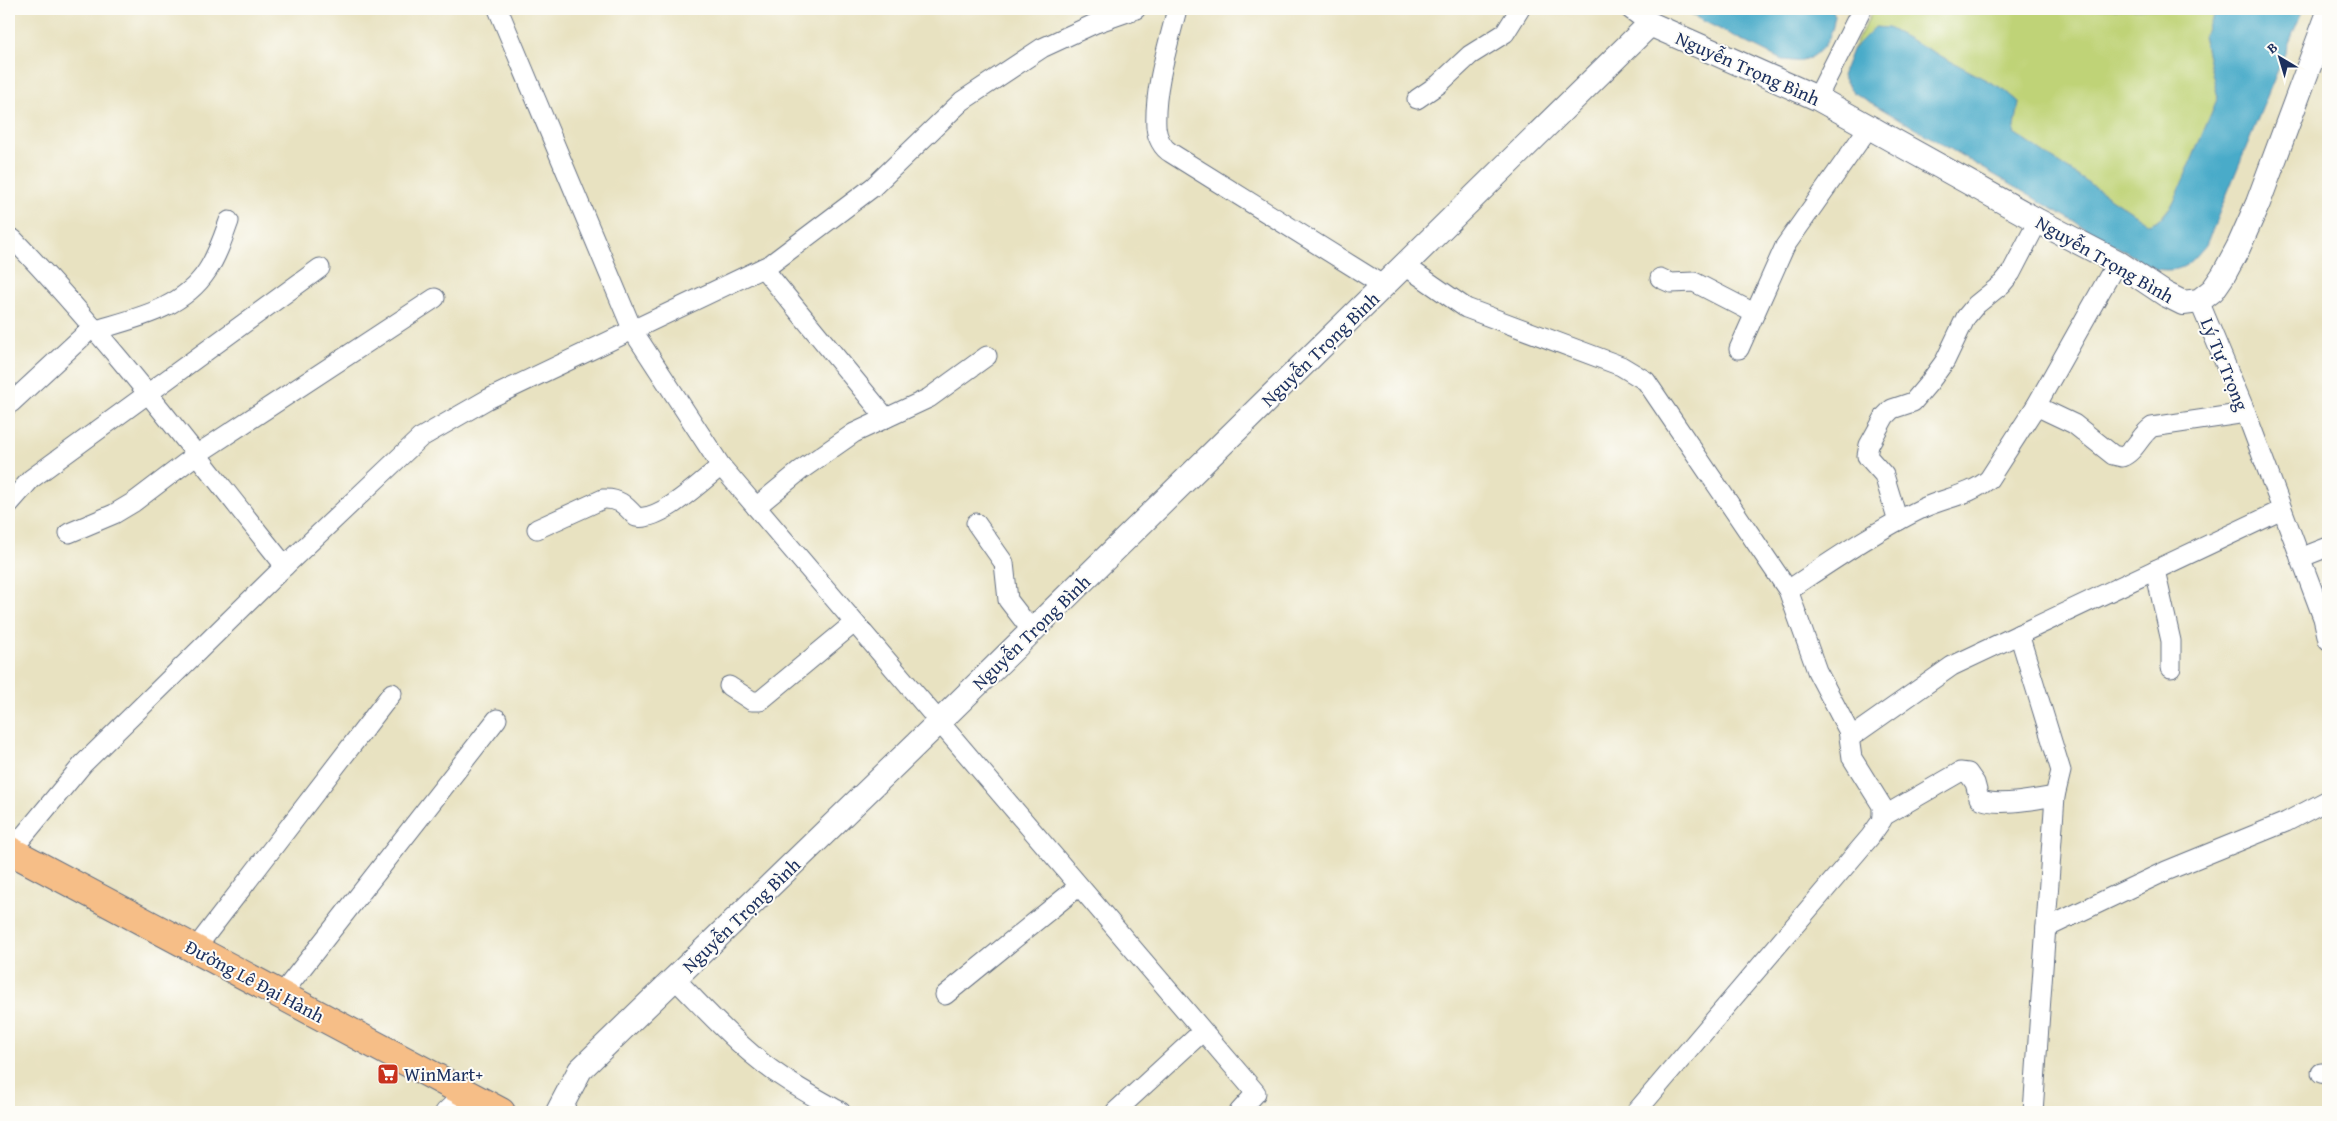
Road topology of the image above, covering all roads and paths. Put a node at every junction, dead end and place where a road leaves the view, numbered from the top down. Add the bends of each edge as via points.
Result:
1 (498, 9) edge
2 (1136, 9) edge
3 (1177, 9) edge
4 (1520, 9) edge
5 (1630, 9) edge
6 (1862, 9) edge
7 (2328, 15) edge
8 (1650, 24) junction
9 (1817, 98) junction
10 (1417, 100) dead end
11 (1869, 127) junction
12 (229, 221) dead end
13 (2038, 221) junction
14 (13, 239) dead end
15 (2117, 262) junction
16 (1404, 265) junction
17 (320, 268) dead end
18 (763, 268) junction
19 (1660, 278) dead end
20 (1384, 286) junction
21 (435, 298) dead end
22 (2199, 301) junction
23 (1754, 313) junction
24 (95, 328) junction
25 (633, 332) junction
26 (1739, 349) dead end
27 (987, 356) dead end
28 (149, 393) junction
29 (11, 403) dead end
30 (2036, 406) junction
31 (2246, 413) junction
32 (886, 418) junction
33 (196, 455) junction
34 (721, 466) junction
35 (11, 496) edge
36 (756, 507) junction
37 (2282, 510) junction
38 (1898, 521) junction
39 (976, 523) dead end
40 (537, 529) dead end
41 (69, 533) dead end
42 (2328, 547) edge
43 (2300, 558) junction
44 (284, 566) junction
45 (2155, 570) junction
46 (1788, 590) junction
47 (2326, 617) edge
48 (854, 624) junction
49 (1032, 631) junction
50 (2019, 634) junction
51 (2328, 640) edge
52 (2171, 668) dead end
53 (729, 686) dead end
54 (392, 693) dead end
55 (497, 720) dead end
56 (938, 723) junction
57 (1851, 737) junction
58 (2055, 796) junction
59 (2328, 800) edge
60 (1882, 817) junction
61 (10, 851) edge
62 (1078, 887) junction
63 (2046, 928) junction
64 (195, 949) junction
65 (675, 979) junction
66 (281, 995) junction
67 (945, 995) dead end
68 (1202, 1032) junction
69 (465, 1093) junction
70 (445, 1112) edge
71 (501, 1112) edge
72 (558, 1112) edge
73 (841, 1112) edge
74 (1115, 1112) edge
75 (1239, 1112) edge
76 (1636, 1112) edge
77 (2033, 1112) edge

1 - 25 street
2 - 18 street via 1042,48 962,101 873,187
3 - 20 street via 1160,82 1156,126 1163,146
4 - 10 street via 1504,33 1470,55
5 - 8 street
6 - 9 street
7 - 22 street, Lý Tự Trọng via 2246,230 2224,274 2213,290
8 - 9 street, Nguyễn Trọng Bình
8 - 16 street, Nguyễn Trọng Bình
9 - 11 street, Nguyễn Trọng Bình
11 - 13 street, Nguyễn Trọng Bình
11 - 23 street via 1796,228
12 - 24 street via 214,261 190,291 157,311
13 - 15 street, Nguyễn Trọng Bình
13 - 38 street via 2011,273 1966,317 1945,361 1930,383 1912,402 1892,409 1885,416 1869,445 1868,456 1884,475
14 - 24 street
15 - 22 street, Nguyễn Trọng Bình via 2183,303
15 - 30 street
16 - 20 street, Nguyễn Trọng Bình
16 - 46 street via 1466,308 1641,376 1658,395
17 - 28 street
18 - 25 street
18 - 32 street
19 - 23 street via 1671,283 1694,282
20 - 49 street, Nguyễn Trọng Bình
21 - 33 street
22 - 31 street, Lý Tự Trọng
23 - 26 street
24 - 28 street
24 - 29 street
25 - 34 street
25 - 44 street via 488,399 420,438
27 - 32 street via 929,398
28 - 33 street
28 - 35 street
30 - 31 street via 2074,424 2113,455 2122,457 2130,452 2143,433 2152,428
30 - 38 street via 1992,476 1983,484
31 - 37 street, Lý Tự Trọng
32 - 36 street via 830,449
33 - 41 street via 134,502
33 - 44 street
34 - 36 street
34 - 40 street via 666,508 648,517 636,517 614,498 603,499
36 - 48 street
37 - 43 street, Lý Tự Trọng
37 - 45 street
38 - 46 street
39 - 49 street via 1004,563 1008,600
42 - 43 street
43 - 47 street, Lý Tự Trọng
44 - 61 street via 82,764
45 - 50 street
45 - 52 street via 2171,641
46 - 57 street via 1817,671
47 - 51 street, Lý Tự Trọng
48 - 53 street via 760,701 752,701
48 - 56 street
49 - 56 street, Nguyễn Trọng Bình
50 - 57 street via 1952,666
50 - 58 street via 2061,771
54 - 64 street
55 - 66 street
56 - 62 street
56 - 65 street, Nguyễn Trọng Bình
57 - 60 street via 1852,758 1882,806
58 - 60 street via 1988,802 1980,798 1975,782 1968,774 1960,772
58 - 63 street
59 - 63 street via 2286,822 2166,871
60 - 76 street via 1870,837
61 - 64 main road, Đường Lê Đại Hành
62 - 67 street
62 - 68 street
63 - 77 street
64 - 66 main road, Đường Lê Đại Hành
65 - 72 street, Nguyễn Trọng Bình via 580,1070
65 - 73 street via 756,1058
66 - 69 main road, Đường Lê Đại Hành
68 - 74 street
68 - 75 street via 1256,1093
69 - 70 street
69 - 71 main road, Đường Lê Đại Hành

